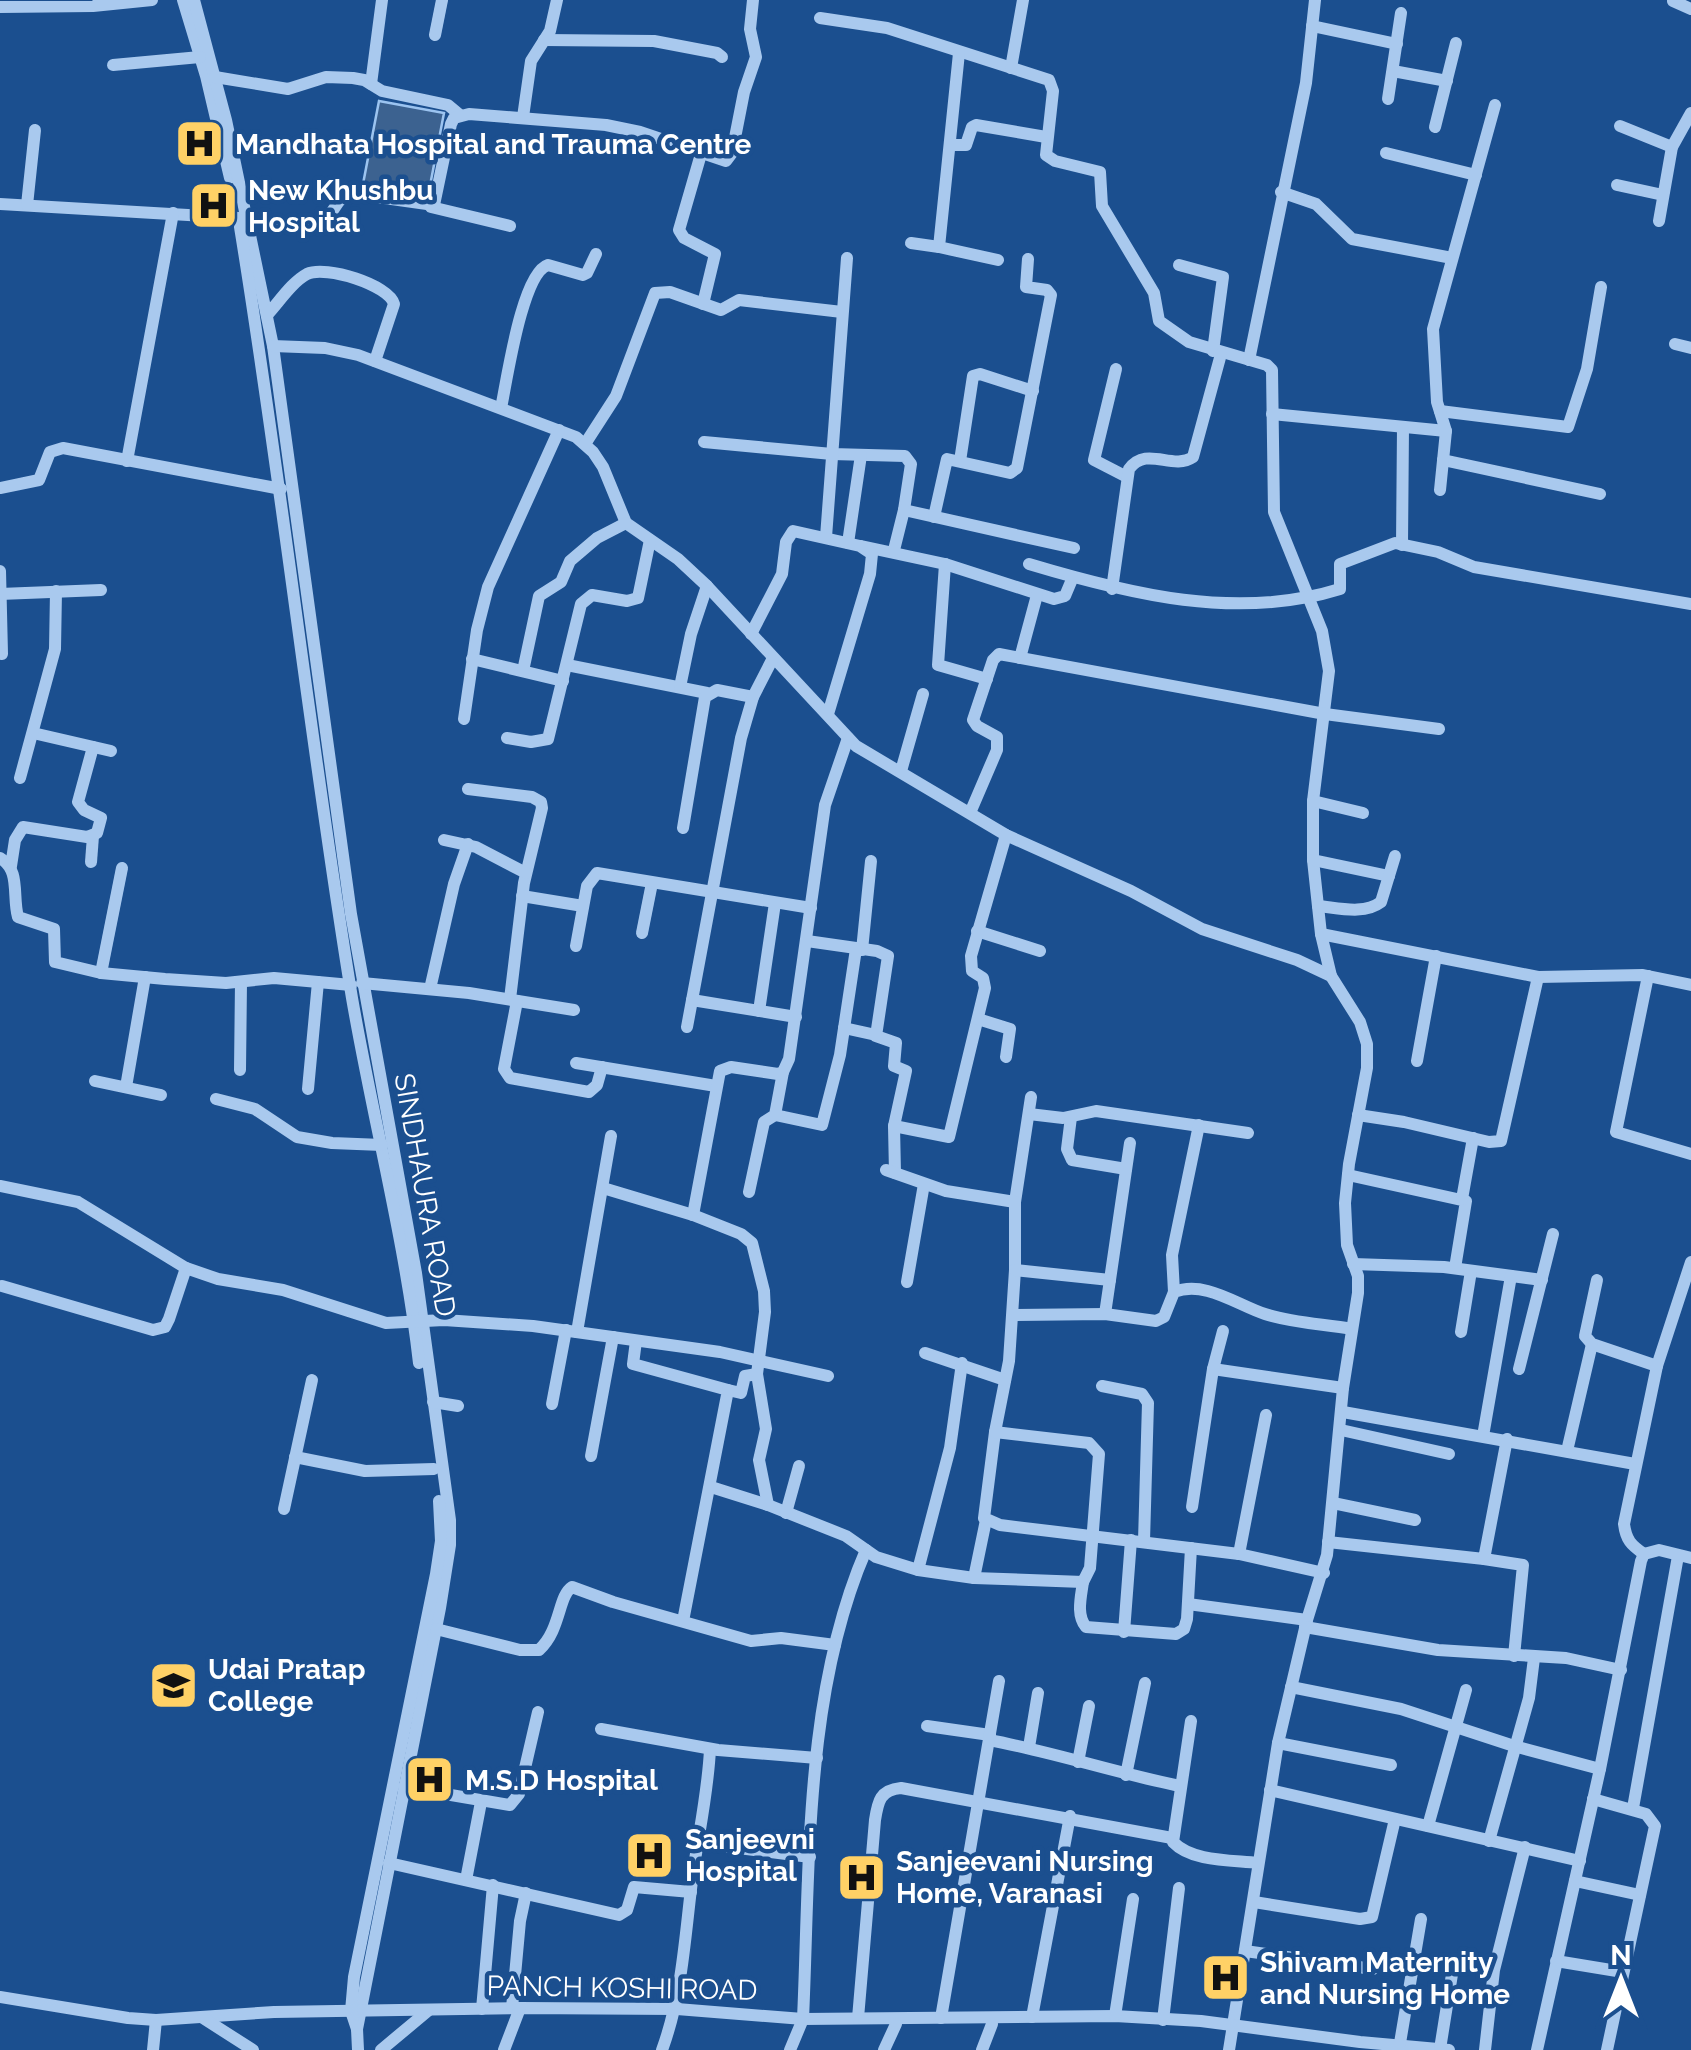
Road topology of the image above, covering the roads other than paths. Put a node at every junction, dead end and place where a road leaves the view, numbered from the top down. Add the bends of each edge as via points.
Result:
1 (152, 0) edge
2 (183, 0) edge
3 (194, 0) edge
4 (382, 0) edge
5 (442, 0) edge
6 (557, 0) edge
7 (754, 0) edge
8 (1022, 0) edge
9 (1315, 0) edge
10 (1673, 1) edge
11 (0, 3) edge
12 (1691, 9) edge
13 (1401, 14) dead end
14 (820, 18) dead end
15 (1312, 26) junction
16 (435, 34) dead end
17 (544, 40) junction
18 (1456, 43) dead end
19 (1397, 44) junction
20 (959, 53) junction
21 (722, 57) dead end
22 (200, 58) junction
23 (114, 65) dead end
24 (1011, 68) junction
25 (1392, 71) junction
26 (215, 77) junction
27 (1447, 81) junction
28 (371, 84) junction
29 (1388, 99) dead end
30 (1495, 105) dead end
31 (1691, 112) edge
32 (460, 115) junction
33 (523, 117) junction
34 (1620, 126) dead end
35 (1435, 127) dead end
36 (35, 130) dead end
37 (1046, 137) junction
38 (952, 145) junction
39 (1672, 147) junction
40 (1386, 153) dead end
41 (701, 154) junction
42 (1476, 175) junction
43 (1618, 186) dead end
44 (1281, 192) junction
45 (1663, 195) junction
46 (0, 204) edge
47 (27, 206) junction
48 (430, 206) junction
49 (173, 214) junction
50 (242, 218) junction
51 (1659, 220) dead end
52 (510, 226) dead end
53 (912, 243) dead end
54 (939, 247) junction
55 (596, 254) dead end
56 (847, 258) dead end
57 (1452, 258) junction
58 (1028, 259) dead end
59 (998, 260) dead end
60 (1180, 265) dead end
61 (1601, 287) dead end
62 (703, 304) junction
63 (842, 312) junction
64 (267, 315) junction
65 (1674, 344) dead end
66 (273, 346) junction
67 (1691, 348) edge
68 (1217, 352) junction
69 (1249, 360) junction
70 (374, 361) junction
71 (1116, 368) dead end
72 (1033, 390) junction
73 (501, 408) junction
74 (1440, 411) junction
75 (1272, 414) junction
76 (1403, 427) junction
77 (559, 430) junction
78 (1446, 431) junction
79 (704, 442) dead end
80 (585, 444) junction
81 (832, 454) junction
82 (861, 455) junction
83 (1443, 460) junction
84 (127, 461) junction
85 (960, 461) junction
86 (1127, 477) junction
87 (0, 488) edge
88 (281, 489) junction
89 (1440, 490) dead end
90 (1600, 494) dead end
91 (904, 510) junction
92 (934, 517) junction
93 (626, 523) junction
94 (826, 538) junction
95 (650, 540) junction
96 (854, 544) junction
97 (1402, 544) junction
98 (1074, 548) dead end
99 (894, 550) junction
100 (945, 564) junction
101 (1029, 564) dead end
102 (0, 570) edge
103 (1073, 577) junction
104 (707, 586) junction
105 (1112, 589) junction
106 (101, 590) dead end
107 (56, 591) junction
108 (1, 594) edge
109 (1037, 595) junction
110 (1310, 598) junction
111 (1691, 604) edge
112 (751, 634) junction
113 (2, 654) edge
114 (774, 658) junction
115 (1020, 658) junction
116 (472, 659) junction
117 (567, 665) junction
118 (523, 671) junction
119 (986, 679) junction
120 (564, 681) junction
121 (680, 687) junction
122 (707, 693) junction
123 (923, 694) dead end
124 (753, 697) junction
125 (828, 714) junction
126 (1325, 714) junction
127 (464, 719) dead end
128 (1440, 729) dead end
129 (33, 733) junction
130 (508, 738) dead end
131 (848, 738) junction
132 (93, 747) junction
133 (111, 751) dead end
134 (900, 771) junction
135 (20, 778) dead end
136 (468, 789) dead end
137 (1312, 801) junction
138 (970, 812) junction
139 (1363, 813) dead end
140 (683, 828) dead end
141 (1006, 835) junction
142 (93, 836) junction
143 (444, 840) dead end
144 (468, 844) junction
145 (1394, 856) dead end
146 (1313, 860) junction
147 (871, 861) dead end
148 (6, 862) edge
149 (91, 862) dead end
150 (122, 868) dead end
151 (526, 873) junction
152 (1389, 876) junction
153 (652, 883) junction
154 (712, 894) junction
155 (522, 896) junction
156 (775, 902) junction
157 (583, 906) junction
158 (1318, 906) junction
159 (811, 908) junction
160 (977, 931) junction
161 (642, 933) dead end
162 (1322, 934) junction
163 (807, 941) junction
164 (576, 946) dead end
165 (859, 949) junction
166 (1040, 951) dead end
167 (1436, 956) junction
168 (102, 973) junction
169 (1331, 976) junction
170 (1648, 976) junction
171 (145, 977) junction
172 (1538, 977) junction
173 (241, 982) junction
174 (318, 982) junction
175 (356, 984) junction
176 (1691, 984) edge
177 (430, 989) junction
178 (514, 1000) junction
179 (692, 1000) junction
180 (574, 1010) dead end
181 (759, 1011) junction
182 (796, 1017) junction
183 (978, 1019) junction
184 (687, 1027) dead end
185 (844, 1028) junction
186 (876, 1035) junction
187 (1006, 1058) dead end
188 (1418, 1061) dead end
189 (576, 1063) dead end
190 (602, 1067) junction
191 (240, 1070) dead end
192 (782, 1072) junction
193 (95, 1081) dead end
194 (716, 1086) junction
195 (126, 1087) junction
196 (308, 1089) dead end
197 (161, 1095) dead end
198 (1031, 1097) dead end
199 (216, 1099) dead end
200 (1029, 1114) junction
201 (775, 1115) junction
202 (1358, 1115) junction
203 (1070, 1117) junction
204 (1199, 1125) junction
205 (894, 1126) junction
206 (1248, 1133) dead end
207 (612, 1136) dead end
208 (1473, 1138) junction
209 (1130, 1144) dead end
210 (382, 1145) junction
211 (1691, 1154) edge
212 (1126, 1169) junction
213 (1348, 1175) junction
214 (924, 1184) junction
215 (0, 1186) edge
216 (603, 1188) junction
217 (749, 1192) dead end
218 (1462, 1199) junction
219 (1015, 1202) junction
220 (693, 1215) junction
221 (1553, 1234) dead end
222 (1691, 1262) edge
223 (1353, 1264) junction
224 (186, 1268) junction
225 (1455, 1268) junction
226 (1015, 1270) junction
227 (1471, 1271) junction
228 (1511, 1276) junction
229 (1110, 1280) junction
230 (1542, 1280) junction
231 (1598, 1280) dead end
232 (907, 1282) dead end
233 (1687, 1282) edge
234 (2, 1286) edge
235 (1174, 1292) junction
236 (1105, 1314) junction
237 (1013, 1315) junction
238 (418, 1323) junction
239 (1352, 1328) junction
240 (571, 1331) junction
241 (1223, 1331) dead end
242 (1461, 1332) dead end
243 (613, 1337) junction
244 (636, 1341) junction
245 (1592, 1344) junction
246 (924, 1353) dead end
247 (962, 1363) junction
248 (1657, 1366) junction
249 (757, 1367) junction
250 (1519, 1369) dead end
251 (1213, 1370) junction
252 (828, 1376) dead end
253 (312, 1380) dead end
254 (1005, 1380) junction
255 (1102, 1386) dead end
256 (1343, 1388) junction
257 (728, 1390) junction
258 (433, 1402) junction
259 (552, 1404) dead end
260 (458, 1406) dead end
261 (1343, 1412) junction
262 (1266, 1415) dead end
263 (1341, 1430) junction
264 (995, 1432) junction
265 (1483, 1436) junction
266 (1507, 1439) junction
267 (1568, 1451) junction
268 (1449, 1454) dead end
269 (295, 1456) junction
270 (591, 1456) dead end
271 (1635, 1464) junction
272 (799, 1466) dead end
273 (434, 1469) junction
274 (710, 1487) junction
275 (1333, 1503) junction
276 (768, 1505) junction
277 (1192, 1507) dead end
278 (284, 1509) dead end
279 (786, 1513) junction
280 (986, 1520) junction
281 (1415, 1520) dead end
282 (1091, 1538) junction
283 (1137, 1541) junction
284 (1328, 1542) junction
285 (1191, 1548) junction
286 (866, 1550) junction
287 (1238, 1554) junction
288 (1644, 1554) junction
289 (1684, 1557) edge
290 (1484, 1559) junction
291 (918, 1570) junction
292 (1324, 1573) junction
293 (974, 1578) junction
294 (1083, 1582) junction
295 (1188, 1604) junction
296 (683, 1621) junction
297 (1306, 1624) junction
298 (436, 1629) junction
299 (1124, 1632) junction
300 (835, 1645) junction
301 (1514, 1656) junction
302 (1534, 1658) junction
303 (1620, 1670) junction
304 (999, 1682) dead end
305 (1145, 1683) dead end
306 (1291, 1687) junction
307 (1466, 1690) dead end
308 (1038, 1693) dead end
309 (1089, 1706) dead end
310 (538, 1712) dead end
311 (1190, 1721) dead end
312 (927, 1726) dead end
313 (1455, 1727) junction
314 (602, 1728) dead end
315 (990, 1738) junction
316 (1278, 1744) junction
317 (1514, 1746) junction
318 (1029, 1747) junction
319 (710, 1749) junction
320 (817, 1758) junction
321 (1078, 1762) junction
322 (1391, 1765) dead end
323 (1600, 1769) junction
324 (1126, 1775) junction
325 (1180, 1786) junction
326 (404, 1787) junction
327 (1270, 1790) junction
328 (1593, 1799) junction
329 (979, 1800) junction
330 (481, 1802) junction
331 (1633, 1808) junction
332 (1070, 1816) junction
333 (1395, 1818) junction
334 (1428, 1826) junction
335 (1172, 1838) junction
336 (1489, 1841) junction
337 (698, 1842) junction
338 (1525, 1847) junction
339 (810, 1857) junction
340 (1580, 1861) junction
341 (389, 1863) junction
342 (1258, 1863) junction
343 (466, 1880) junction
344 (1575, 1881) junction
345 (493, 1885) junction
346 (1180, 1888) dead end
347 (691, 1892) junction
348 (526, 1893) junction
349 (1640, 1895) junction
350 (1133, 1899) dead end
351 (1254, 1902) junction
352 (1420, 1919) dead end
353 (1245, 1951) junction
354 (1556, 1961) junction
355 (1453, 1968) dead end
356 (1373, 1969) dead end
357 (1623, 1972) junction
358 (0, 1998) edge
359 (516, 2008) junction
360 (482, 2009) junction
361 (430, 2010) junction
362 (677, 2010) junction
363 (357, 2011) junction
364 (201, 2016) junction
365 (1115, 2016) junction
366 (1032, 2017) junction
367 (858, 2018) junction
368 (880, 2018) junction
369 (941, 2018) junction
370 (802, 2019) junction
371 (1132, 2019) junction
372 (156, 2020) junction
373 (1163, 2020) junction
374 (1231, 2022) junction
375 (896, 2024) junction
376 (992, 2024) junction
377 (1361, 2045) edge
378 (1400, 2047) edge
379 (1440, 2049) edge
380 (153, 2050) edge
381 (253, 2050) edge
382 (358, 2050) edge
383 (382, 2050) edge
384 (504, 2050) edge
385 (662, 2050) edge
386 (790, 2050) edge
387 (884, 2050) edge
388 (982, 2050) edge
389 (1221, 2050) edge
390 (1229, 2050) edge
391 (1449, 2050) edge
392 (1484, 2050) edge
393 (1537, 2050) edge
394 (1607, 2050) edge

1 - 11 street
2 - 22 street
3 - 26 street
4 - 28 street
5 - 16 street
6 - 17 street
7 - 41 street via 750,29 756,57 732,153 726,161
8 - 24 street
9 - 15 street
10 - 12 street
13 - 19 street
14 - 20 street via 887,28
15 - 19 street
15 - 44 street
17 - 21 street via 654,41
17 - 33 street via 530,61
18 - 27 street
19 - 25 street
20 - 24 street
20 - 38 street
22 - 23 street
22 - 50 street
24 - 37 street via 1052,82
25 - 27 street
25 - 29 street
26 - 28 street via 288,88 326,77
26 - 50 street
27 - 35 street
28 - 32 street via 448,105
30 - 42 street
31 - 39 street
32 - 33 street
32 - 48 street via 451,124
33 - 41 street via 640,132
34 - 39 street
36 - 47 street
37 - 38 street via 976,125 966,145
37 - 68 street via 1049,158 1100,172 1102,206 1154,293 1159,321
38 - 54 street
39 - 45 street
40 - 42 street
41 - 62 street via 679,230 715,254
42 - 57 street
43 - 45 street
44 - 57 street via 1316,204 1352,238
44 - 69 street
45 - 51 street
46 - 47 street
47 - 49 street
48 - 50 street via 349,194 309,225
48 - 52 street
49 - 50 street
49 - 84 street
50 - 64 street, SINDHAURA ROAD
50 - 88 street
53 - 54 street
54 - 59 street
55 - 73 street via 583,275 548,265 536,273
56 - 63 street
57 - 74 street via 1432,342
58 - 72 street via 1026,287 1051,295
60 - 68 street via 1223,277
61 - 74 street via 1587,370 1568,427
62 - 63 street via 721,310 747,300
62 - 80 street via 656,293 616,396
63 - 81 street
64 - 66 street, SINDHAURA ROAD
64 - 70 street via 312,272 383,289 394,304
65 - 67 street
66 - 70 street via 325,348
66 - 175 street, SINDHAURA ROAD
68 - 69 street
68 - 86 street via 1193,457 1180,463 1141,458
69 - 75 street via 1272,370
70 - 73 street
71 - 86 street via 1094,460
72 - 85 street via 1015,472
72 - 85 street via 976,374
73 - 77 street
74 - 78 street
75 - 76 street
75 - 110 street via 1274,512
76 - 78 street
76 - 97 street
77 - 80 street
77 - 116 street via 493,573
78 - 83 street
79 - 81 street
80 - 93 street
81 - 82 street
81 - 94 street
82 - 91 street via 910,459
82 - 96 street
83 - 89 street
83 - 90 street
84 - 87 street via 55,450 39,480
84 - 88 street
85 - 92 street via 944,464
86 - 105 street
88 - 175 street via 302,668
91 - 92 street
91 - 99 street
92 - 98 street
93 - 95 street
93 - 118 street via 597,538 539,596
94 - 96 street
94 - 112 street via 788,534 782,574
95 - 104 street
95 - 117 street via 638,598 585,598
96 - 99 street
96 - 125 street via 872,554 872,568
97 - 110 street via 1340,564 1340,589
97 - 111 street via 1474,567
99 - 100 street
100 - 109 street
100 - 119 street via 938,665
101 - 103 street
102 - 108 street
103 - 105 street
103 - 109 street via 1060,599
104 - 112 street
104 - 121 street
105 - 110 street via 1202,602
106 - 107 street
107 - 108 street
107 - 129 street via 54,649
108 - 113 street
109 - 115 street
110 - 126 street via 1329,671
112 - 114 street
114 - 124 street
114 - 125 street
115 - 119 street via 996,656
115 - 126 street
116 - 118 street
116 - 127 street
117 - 120 street
117 - 121 street
118 - 120 street
119 - 138 street via 973,723 995,734 997,750
120 - 130 street via 548,739
121 - 122 street
122 - 124 street
122 - 140 street
123 - 134 street
124 - 154 street
125 - 131 street
126 - 128 street
126 - 137 street
129 - 132 street
129 - 135 street
131 - 134 street
131 - 159 street via 825,806
132 - 133 street
132 - 142 street via 78,802 101,818
134 - 138 street
136 - 151 street via 540,802
137 - 139 street
137 - 146 street
138 - 141 street
141 - 160 street
141 - 169 street via 1202,929
142 - 148 street via 23,827
142 - 149 street
143 - 144 street
144 - 151 street
144 - 177 street
145 - 152 street
146 - 152 street
146 - 158 street
147 - 165 street
148 - 168 street via 18,917 54,929 56,962
150 - 168 street
151 - 155 street
152 - 158 street via 1377,906
153 - 154 street
153 - 157 street via 597,873
153 - 161 street
154 - 156 street
154 - 179 street
155 - 157 street
155 - 178 street
156 - 159 street
156 - 181 street
157 - 164 street
158 - 162 street
159 - 163 street
160 - 166 street
160 - 183 street via 970,966 985,983
162 - 167 street
162 - 169 street
163 - 165 street
163 - 182 street
165 - 185 street
165 - 186 street via 888,956
167 - 172 street
167 - 188 street
168 - 171 street
169 - 202 street via 1351,1003 1367,1044
170 - 172 street
170 - 176 street
170 - 211 street via 1616,1132
171 - 173 street
171 - 195 street
172 - 208 street via 1504,1136 1496,1143
173 - 174 street
173 - 191 street
174 - 175 street
174 - 196 street
175 - 177 street
175 - 210 street
175 - 238 street, SINDHAURA ROAD
177 - 178 street
178 - 180 street
178 - 190 street via 504,1069 510,1078 589,1092
179 - 181 street
179 - 184 street
181 - 182 street
182 - 192 street
183 - 187 street via 1010,1029
183 - 205 street via 950,1137
185 - 186 street
185 - 201 street via 822,1125
186 - 205 street via 896,1042 894,1066 906,1071
189 - 190 street
190 - 194 street
192 - 194 street via 724,1068
192 - 201 street
193 - 195 street
194 - 220 street
195 - 197 street
198 - 200 street
199 - 210 street via 255,1108 296,1138
200 - 203 street
200 - 219 street
201 - 217 street via 764,1122
202 - 208 street
202 - 213 street
203 - 204 street via 1096,1111
203 - 212 street via 1072,1160
204 - 206 street
204 - 235 street via 1172,1255
205 - 214 street via 890,1172
207 - 216 street
208 - 218 street
209 - 212 street
210 - 238 street
212 - 229 street
213 - 218 street
213 - 223 street via 1345,1232
214 - 219 street
214 - 232 street
215 - 224 street via 78,1202
216 - 220 street
216 - 240 street
218 - 225 street via 1468,1206
219 - 226 street
220 - 249 street via 752,1243 765,1312
221 - 230 street
222 - 233 street
223 - 225 street
223 - 239 street via 1358,1293
224 - 234 street via 169,1320 154,1330
224 - 238 street via 386,1322
225 - 227 street
226 - 229 street
226 - 237 street
227 - 228 street
227 - 242 street
228 - 230 street
228 - 265 street
229 - 236 street
230 - 250 street
231 - 245 street via 1584,1330
233 - 248 street
235 - 236 street via 1164,1317 1156,1320
235 - 239 street via 1202,1291 1263,1314
236 - 237 street
237 - 254 street
238 - 240 street
238 - 258 street, SINDHAURA ROAD
238 - 273 street
239 - 256 street
240 - 243 street
240 - 259 street
241 - 251 street
243 - 244 street
243 - 270 street
244 - 249 street
244 - 257 street via 633,1364
245 - 248 street
245 - 267 street
246 - 247 street
247 - 254 street
247 - 291 street via 946,1465
248 - 271 street
249 - 252 street
249 - 257 street via 745,1376 741,1393
249 - 276 street via 766,1429 759,1460
251 - 256 street
251 - 277 street
253 - 269 street
254 - 264 street
255 - 283 street via 1142,1394 1148,1402
256 - 261 street
257 - 274 street
258 - 260 street
258 - 298 street, SINDHAURA ROAD via 450,1520
261 - 263 street
261 - 265 street
262 - 287 street
263 - 268 street
263 - 275 street
264 - 280 street
264 - 282 street via 1096,1447
265 - 266 street
266 - 267 street
266 - 290 street
267 - 271 street
269 - 273 street via 365,1471
269 - 278 street
271 - 288 street via 1624,1524 1631,1545
272 - 279 street
273 - 363 street via 442,1541 361,1936
274 - 276 street
274 - 296 street
275 - 281 street
275 - 284 street
276 - 279 street
279 - 286 street
280 - 282 street
280 - 293 street
282 - 283 street
282 - 294 street
283 - 285 street
283 - 299 street
284 - 290 street
284 - 292 street
285 - 287 street
285 - 295 street
286 - 291 street
286 - 300 street
287 - 292 street
288 - 289 street via 1660,1550
288 - 303 street
289 - 331 street
290 - 301 street via 1522,1565
291 - 293 street
292 - 297 street
293 - 294 street
294 - 299 street via 1081,1621
295 - 297 street
295 - 299 street via 1184,1628 1176,1634
296 - 298 street via 572,1587 554,1634 538,1650
296 - 300 street via 751,1641
297 - 301 street via 1438,1650
297 - 306 street
298 - 326 street, SINDHAURA ROAD
300 - 320 street
301 - 302 street
302 - 303 street
302 - 317 street
303 - 323 street
304 - 315 street
305 - 324 street
306 - 313 street
306 - 316 street
307 - 313 street
308 - 318 street
309 - 321 street
310 - 330 street via 515,1801
311 - 325 street
312 - 315 street
313 - 317 street
313 - 334 street
314 - 319 street
315 - 318 street
315 - 329 street
316 - 322 street
316 - 327 street
317 - 323 street
317 - 336 street
318 - 321 street
319 - 320 street
319 - 337 street
320 - 339 street
321 - 324 street
323 - 328 street
324 - 325 street
325 - 335 street
326 - 330 street
326 - 341 street, SINDHAURA ROAD
327 - 333 street
327 - 342 street
328 - 331 street
328 - 340 street
329 - 332 street
329 - 367 street via 901,1788 878,1802
329 - 369 street
330 - 343 street
331 - 349 street via 1654,1826
332 - 335 street
332 - 366 street
333 - 334 street
333 - 351 street via 1372,1917
334 - 336 street
335 - 342 street via 1180,1849 1201,1856
336 - 338 street
337 - 339 street
337 - 347 street
338 - 340 street
338 - 392 street via 1494,1970
339 - 370 street
340 - 344 street
341 - 343 street
341 - 363 street, SINDHAURA ROAD
342 - 351 street
343 - 345 street
344 - 349 street
344 - 354 street
345 - 348 street
345 - 360 street
346 - 373 street
347 - 348 street via 634,1887 619,1915
347 - 362 street
348 - 359 street
349 - 357 street
350 - 365 street
351 - 353 street
352 - 378 street
353 - 356 street
353 - 374 street
354 - 357 street
354 - 393 street
355 - 379 street
357 - 394 street
358 - 372 street, PANCH KOSHI ROAD
359 - 360 street, PANCH KOSHI ROAD
359 - 362 street, PANCH KOSHI ROAD
359 - 384 street
360 - 361 street, PANCH KOSHI ROAD
361 - 363 street, PANCH KOSHI ROAD
361 - 383 street
362 - 370 street, PANCH KOSHI ROAD
362 - 385 street
363 - 364 street, PANCH KOSHI ROAD
363 - 382 street, SINDHAURA ROAD
364 - 372 street, PANCH KOSHI ROAD
364 - 381 street
365 - 366 street, PANCH KOSHI ROAD
365 - 371 street, PANCH KOSHI ROAD
366 - 369 street, PANCH KOSHI ROAD
367 - 368 street, PANCH KOSHI ROAD
367 - 370 street, PANCH KOSHI ROAD
368 - 369 street, PANCH KOSHI ROAD
368 - 375 street, PANCH KOSHI ROAD
370 - 386 street
371 - 373 street, PANCH KOSHI ROAD
371 - 376 street, PANCH KOSHI ROAD
372 - 380 street
373 - 374 street, PANCH KOSHI ROAD
374 - 377 street, PANCH KOSHI ROAD
374 - 389 street
374 - 390 street
375 - 376 street, PANCH KOSHI ROAD
375 - 387 street
376 - 388 street
377 - 378 street, PANCH KOSHI ROAD
378 - 379 street, PANCH KOSHI ROAD
379 - 391 street, PANCH KOSHI ROAD

